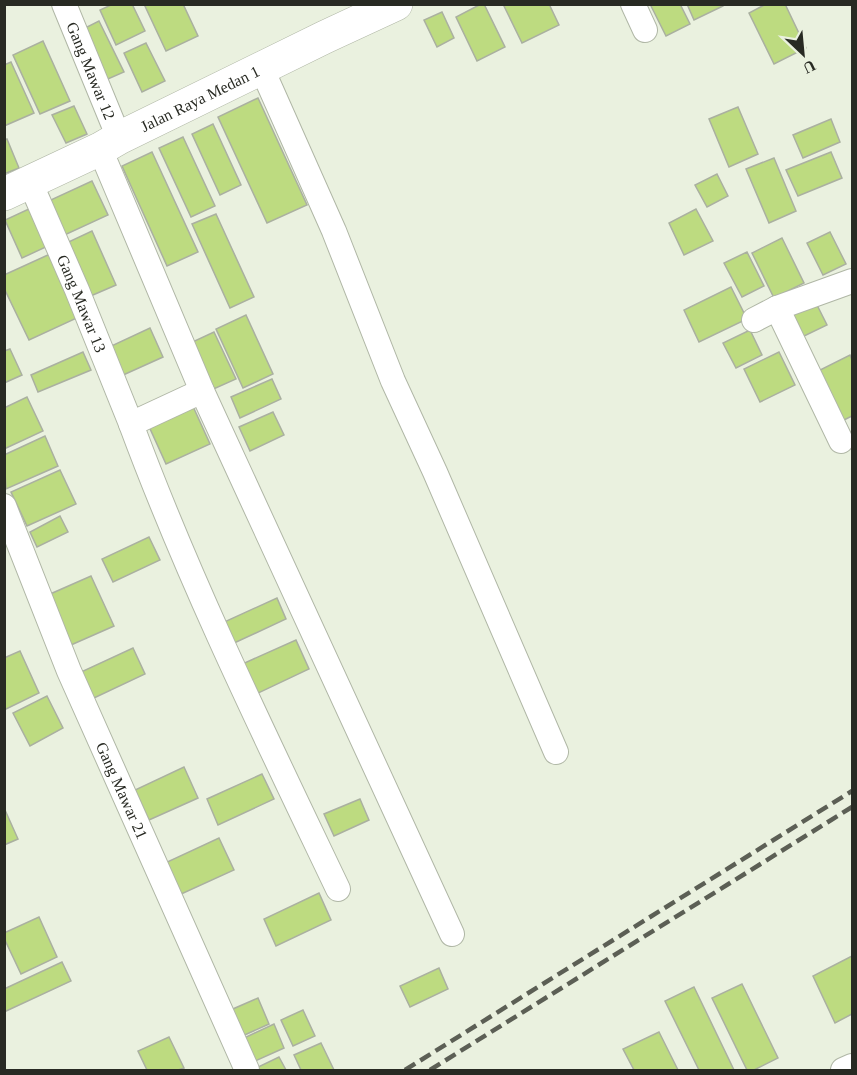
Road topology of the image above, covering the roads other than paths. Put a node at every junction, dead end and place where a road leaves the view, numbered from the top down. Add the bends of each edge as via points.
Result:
1 (64, 4) edge
2 (633, 4) edge
3 (391, 6) edge
4 (645, 30) dead end
5 (262, 69) junction
6 (110, 143) junction
7 (17, 188) edge
8 (852, 281) edge
9 (777, 308) junction
10 (754, 320) dead end
11 (202, 391) junction
12 (131, 424) junction
13 (841, 441) dead end
14 (4, 506) edge
15 (556, 752) dead end
16 (338, 889) dead end
17 (452, 933) dead end
18 (852, 1066) edge
19 (247, 1071) edge
20 (843, 1071) edge

1 - 6 street, Gang Mawar 12
2 - 4 street
3 - 5 street, Jalan Raya Medan 1
5 - 6 street, Jalan Raya Medan 1
5 - 15 street via 334,231 393,381
6 - 7 street, Jalan Raya Medan 1
6 - 11 street, Gang Mawar 12
7 - 12 street, Gang Mawar 13 via 77,290
8 - 9 street
9 - 10 street
9 - 13 street
11 - 12 street
11 - 17 street, Gang Mawar 12
12 - 16 street, Gang Mawar 13 via 251,707
14 - 19 street, Gang Mawar 21 via 69,671
18 - 20 street

